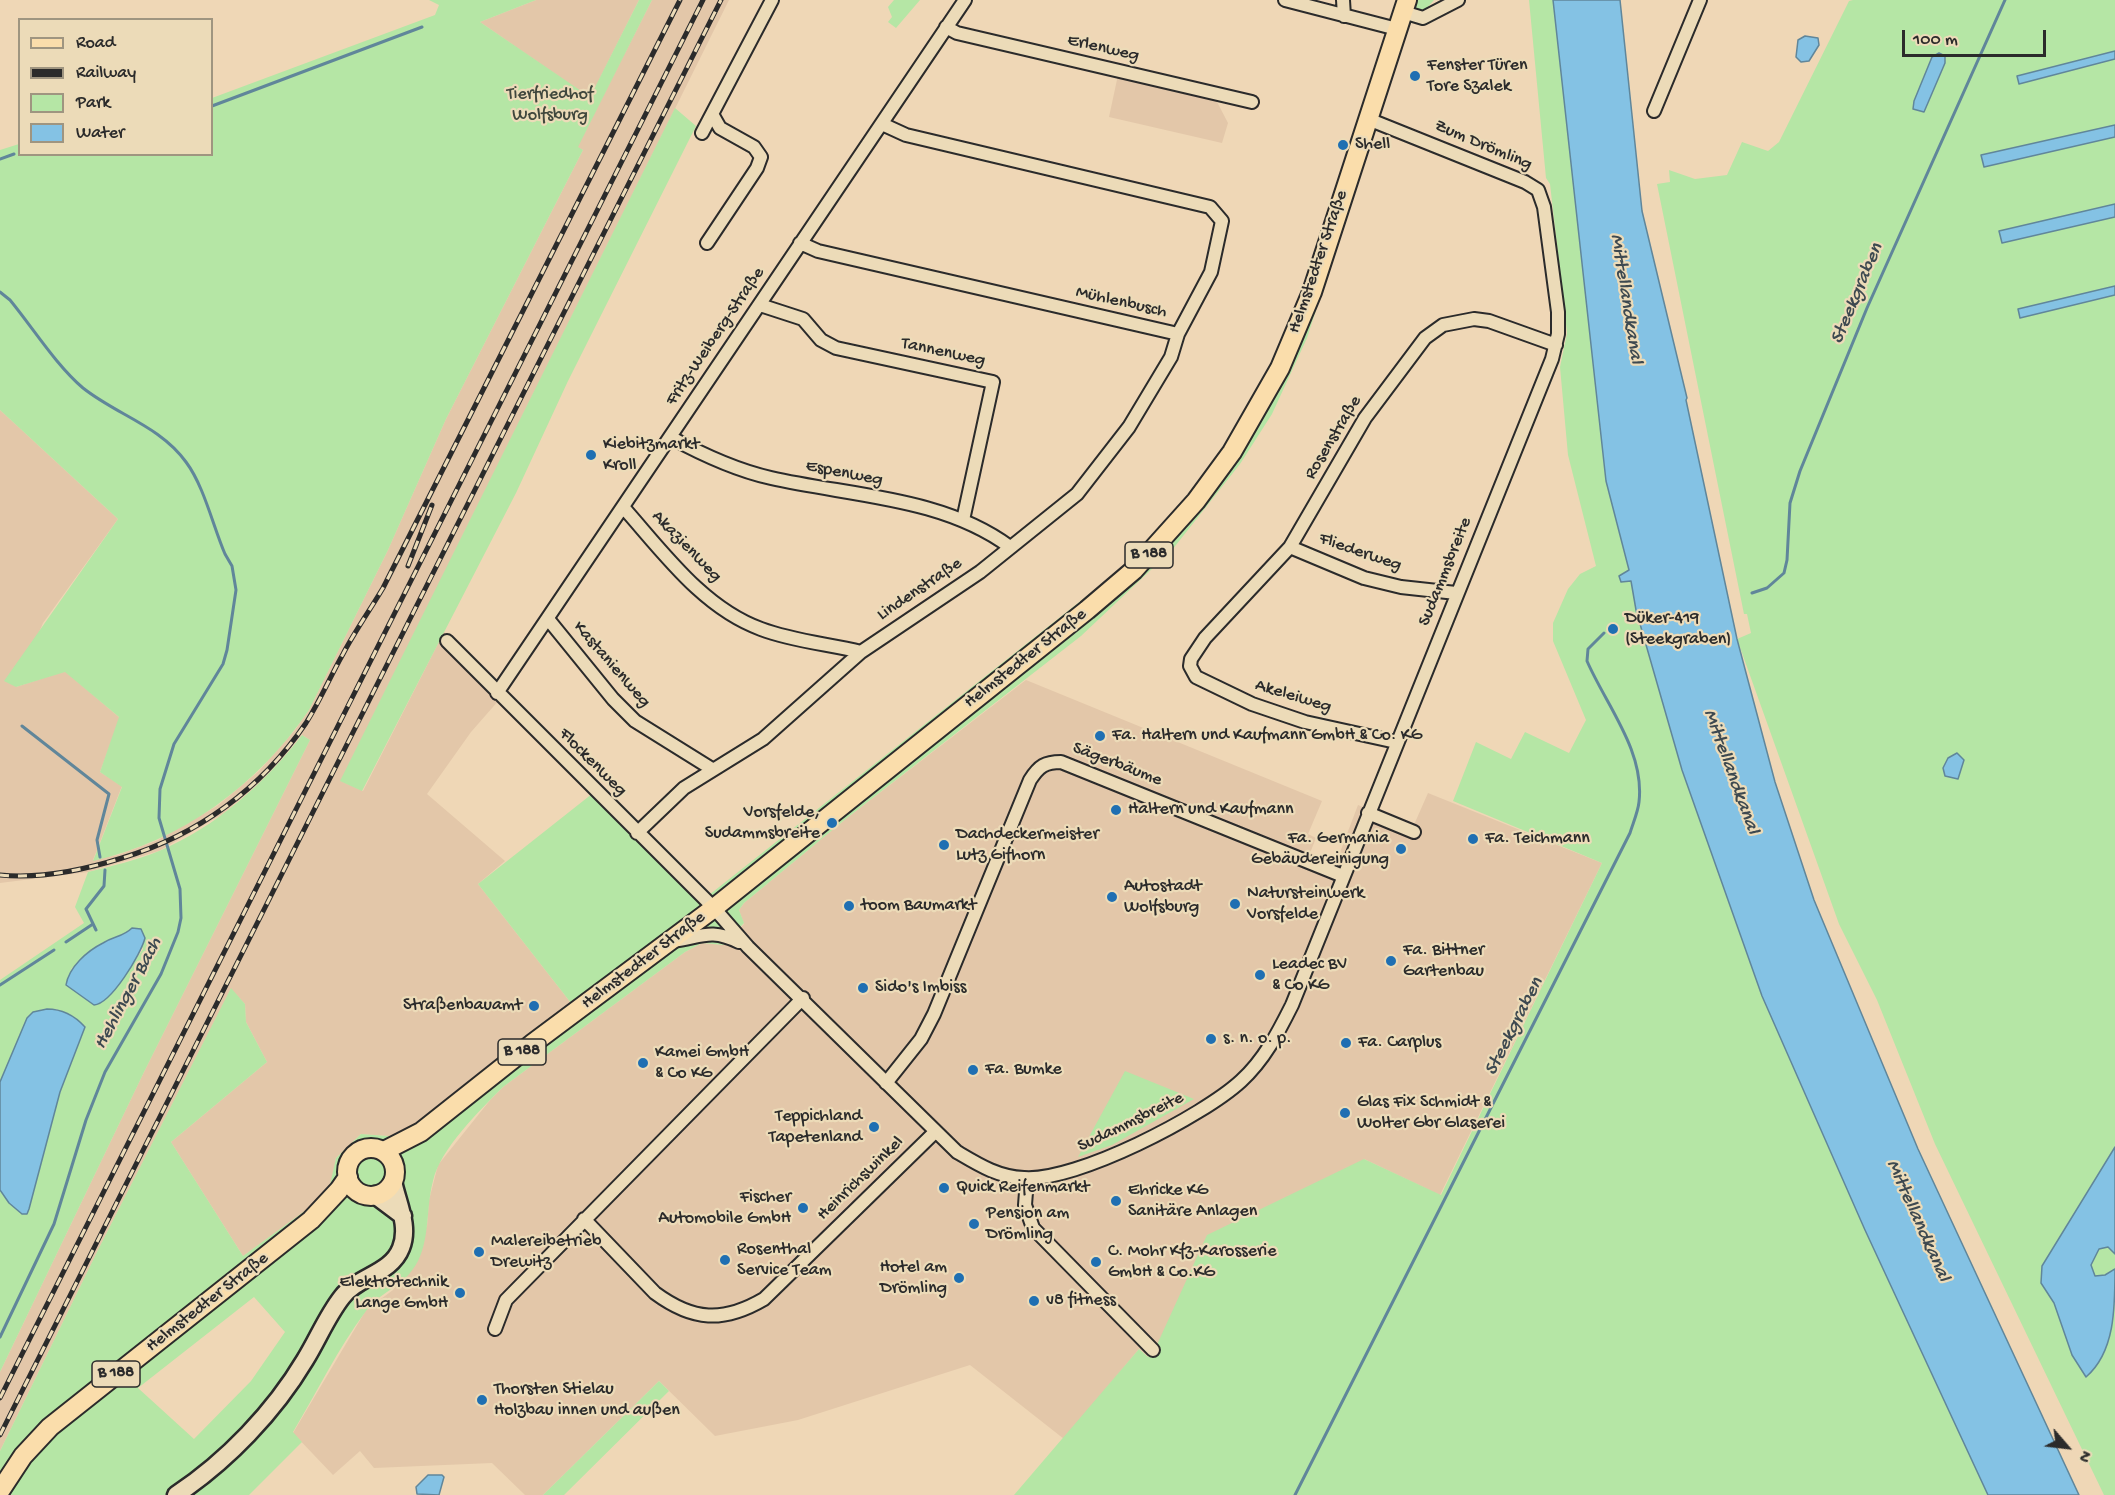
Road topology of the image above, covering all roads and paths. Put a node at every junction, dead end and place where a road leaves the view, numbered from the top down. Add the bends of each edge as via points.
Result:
1 (771, 0) edge
2 (965, 0) edge
3 (1285, 0) edge
4 (1343, 0) edge
5 (1458, 0) edge
6 (1700, 0) edge
7 (1402, 14) edge
8 (1344, 16) junction
9 (946, 27) junction
10 (1252, 102) dead end
11 (1654, 111) dead end
12 (712, 114) junction
13 (1368, 119) junction
14 (882, 124) junction
15 (702, 134) dead end
16 (707, 243) dead end
17 (800, 243) junction
18 (760, 305) junction
19 (1178, 334) junction
20 (1556, 345) junction
21 (670, 437) junction
22 (624, 507) junction
23 (963, 520) junction
24 (1010, 547) junction
25 (1290, 548) junction
26 (1456, 593) junction
27 (548, 619) junction
28 (447, 641) dead end
29 (861, 652) junction
30 (1190, 666) joint
31 (497, 693) junction
32 (1396, 742) junction
33 (712, 769) junction
34 (1368, 813) junction
35 (1414, 832) dead end
36 (637, 833) junction
37 (1343, 876) junction
38 (714, 908) junction
39 (672, 941) junction
40 (748, 947) junction
41 (803, 998) junction
42 (886, 1083) junction
43 (421, 1132) junction
44 (935, 1132) junction
45 (384, 1151) junction
46 (394, 1175) junction
47 (348, 1177) junction
48 (1027, 1179) junction
49 (367, 1194) junction
50 (403, 1216) junction
51 (584, 1219) junction
52 (311, 1220) junction
53 (495, 1329) dead end
54 (1153, 1350) dead end
55 (0, 1491) edge
56 (176, 1495) edge

1 - 12 street
2 - 9 street, Fritz-Weiberg-Straße
3 - 8 street
4 - 8 street
5 - 7 street via 1423,18
6 - 11 street
7 - 8 street
7 - 13 main road, Helmstedter Straße / B 188
9 - 10 street, Erlenweg via 957,33
9 - 14 street, Fritz-Weiberg-Straße
12 - 15 street
12 - 16 street via 720,128 754,147 761,157
13 - 20 street, Zum Drömling via 1538,190 1544,207 1558,312
13 - 38 main road, Helmstedter Straße / B 188 via 1294,336 1250,423 1196,501 1155,549 1110,591
14 - 17 street, Fritz-Weiberg-Straße
14 - 19 street, Mühlenbusch via 906,135 1210,207 1222,221 1221,238 1211,272
17 - 18 street, Fritz-Weiberg-Straße
17 - 19 street, Mühlenbusch via 818,251
18 - 21 street, Fritz-Weiberg-Straße
18 - 23 street, Tannenweg via 803,319 821,340 836,348 993,382
19 - 24 street, Lindenstraße via 1171,357 1152,391 1105,460 1077,494
20 - 25 street, Rosenstraße via 1489,321 1461,320 1434,330 1415,349 1365,418
20 - 26 street, Sudammsbreite
21 - 22 street, Fritz-Weiberg-Straße
21 - 23 street, Espenweg via 739,470
22 - 27 street, Fritz-Weiberg-Straße
22 - 29 street, Akazienweg via 695,587 733,614 760,629
23 - 24 street, Espenweg
24 - 29 street, Lindenstraße via 980,572
25 - 26 street, Fliederweg via 1364,578
25 - 30 street, Rosenstraße via 1205,638
26 - 32 street, Sudammsbreite
27 - 31 street, Fritz-Weiberg-Straße
27 - 33 street, Kastanienweg via 635,721
28 - 31 street, Flockenweg
29 - 33 street, Lindenstraße via 771,733
30 - 32 street, Akeleiweg via 1202,680 1252,704 1305,722
31 - 36 street, Flockenweg
32 - 34 street, Sudammsbreite
33 - 36 street, Lindenstraße via 684,788
34 - 35 street
34 - 37 street, Sudammsbreite
36 - 38 street, Flockenweg
37 - 42 street, Sägerbäume via 1061,762 1049,762 1039,767 1030,780 934,1014 921,1039
37 - 48 street, Sudammsbreite via 1283,1023 1261,1059 1242,1080 1195,1113 1104,1160 1068,1173
38 - 39 main road, Helmstedter Straße / B 188
38 - 40 street, Sudammsbreite
39 - 40 street, Sudammsbreite via 709,933 728,936
39 - 43 main road, Helmstedter Straße / B 188
40 - 41 street, Sudammsbreite
41 - 42 street, Sudammsbreite
41 - 51 street
42 - 44 street, Sudammsbreite
43 - 45 main road, Helmstedter Straße / B 188
43 - 46 main road, Helmstedter Straße / B 188 via 404,1152
44 - 48 street, Sudammsbreite via 983,1168
44 - 51 street, Heinrichswinkel via 764,1299 731,1314 697,1315 668,1303
45 - 46 main road
45 - 47 main road via 370,1148 356,1153 348,1164
46 - 49 main road via 386,1190
46 - 50 main road
47 - 49 main road
47 - 52 main road, Helmstedter Straße / B 188
48 - 54 street via 1025,1205 1033,1228
49 - 50 main road
49 - 52 main road, Helmstedter Straße / B 188
50 - 56 main road via 402,1246 392,1262 343,1295 274,1403 225,1457
51 - 53 street via 506,1300
52 - 55 main road, Helmstedter Straße / B 188 via 67,1412 23,1456

